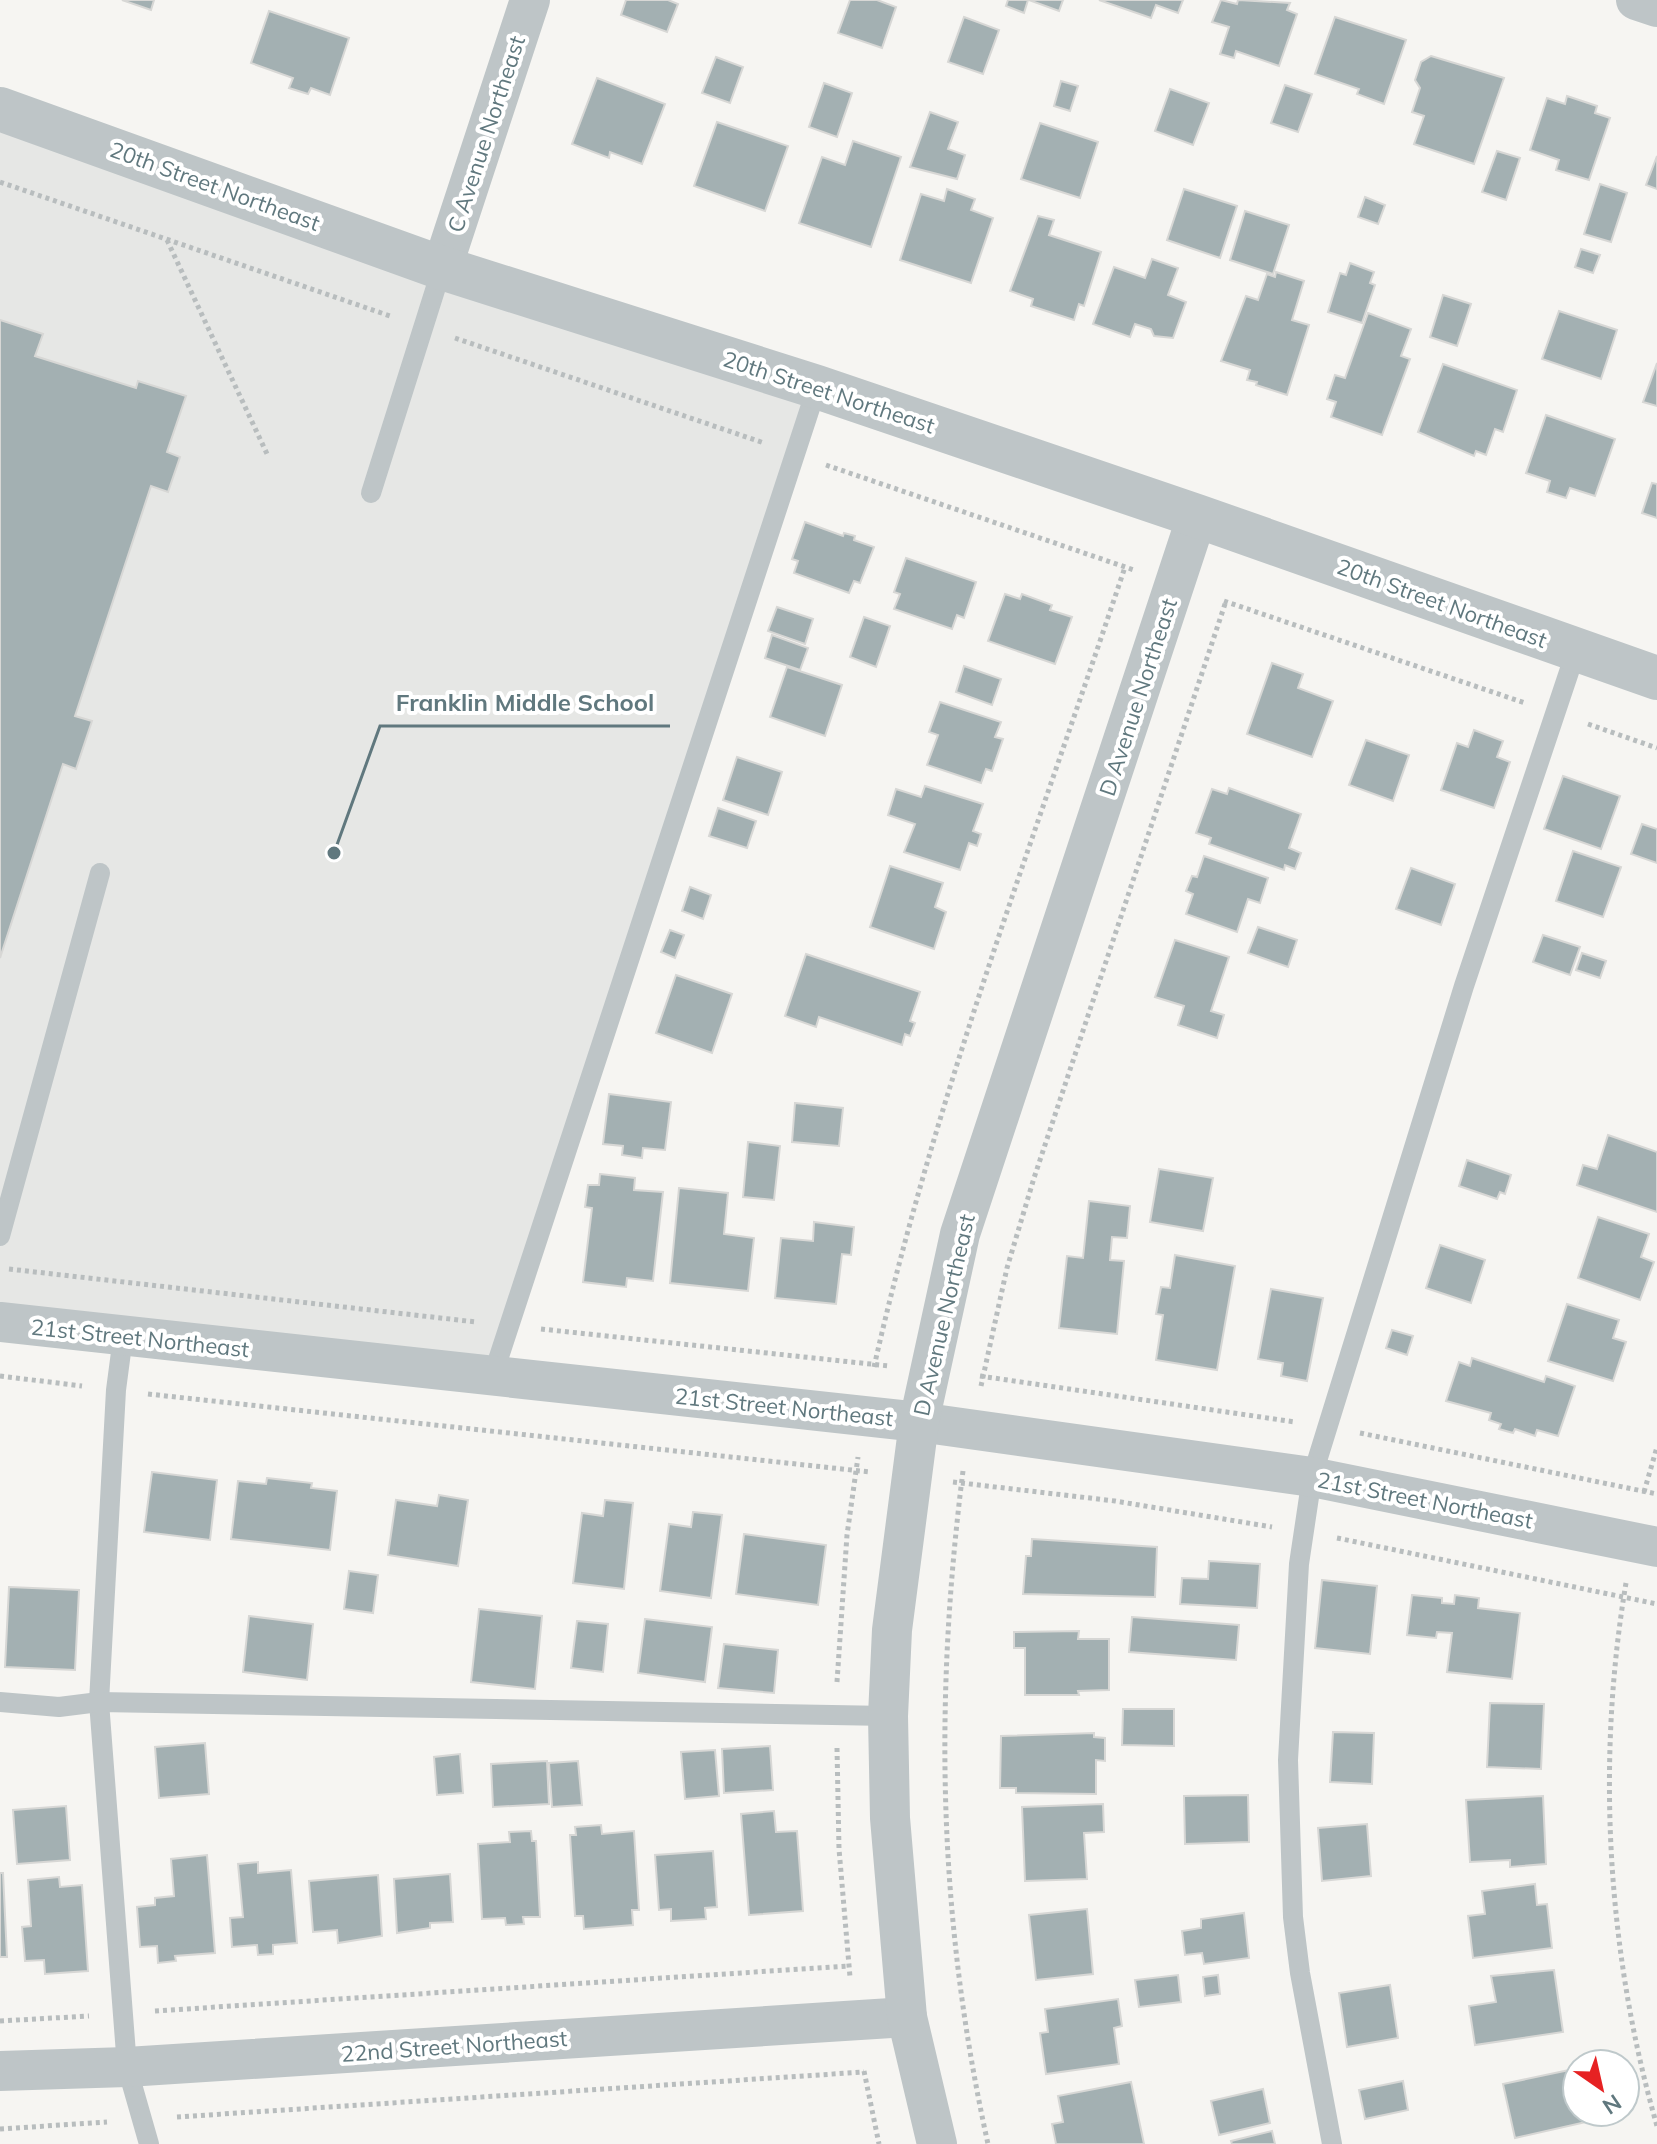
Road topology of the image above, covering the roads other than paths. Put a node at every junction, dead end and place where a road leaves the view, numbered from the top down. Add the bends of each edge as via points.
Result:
1 (530, 0) edge
2 (1636, 0) edge
3 (1657, 7) edge
4 (0, 109) edge
5 (442, 268) junction
6 (817, 387) junction
7 (371, 493) dead end
8 (1197, 516) junction
9 (1576, 651) junction
10 (1657, 678) edge
11 (100, 873) dead end
12 (0, 1236) edge
13 (0, 1322) edge
14 (123, 1337) junction
15 (493, 1375) junction
16 (919, 1422) junction
17 (1312, 1477) junction
18 (1657, 1547) edge
19 (0, 1702) edge
20 (99, 1702) junction
21 (888, 1716) junction
22 (907, 2017) junction
23 (127, 2067) junction
24 (0, 2071) edge
25 (149, 2144) edge
26 (937, 2144) edge
27 (1332, 2144) edge

1 - 5 street, C Avenue Northeast
2 - 3 street
4 - 5 street, 20th Street Northeast
5 - 6 street, 20th Street Northeast
5 - 7 lane
6 - 8 street, 20th Street Northeast
6 - 15 lane
8 - 9 street, 20th Street Northeast
8 - 16 street, D Avenue Northeast via 960,1234
9 - 10 street, 20th Street Northeast
9 - 17 lane via 1464,986
11 - 12 lane
13 - 14 street, 21st Street Northeast
14 - 15 street, 21st Street Northeast
14 - 20 lane
15 - 16 street, 21st Street Northeast
16 - 17 street, 21st Street Northeast
16 - 21 street, D Avenue Northeast via 892,1630
17 - 18 street, 21st Street Northeast
17 - 27 lane via 1299,1564 1288,1760 1295,1931
19 - 20 lane via 59,1707
20 - 21 lane
20 - 23 lane
21 - 22 street, D Avenue Northeast via 890,1818
22 - 23 street, 22nd Street Northeast
22 - 26 street, D Avenue Northeast
23 - 24 street, 22nd Street Northeast
23 - 25 lane

